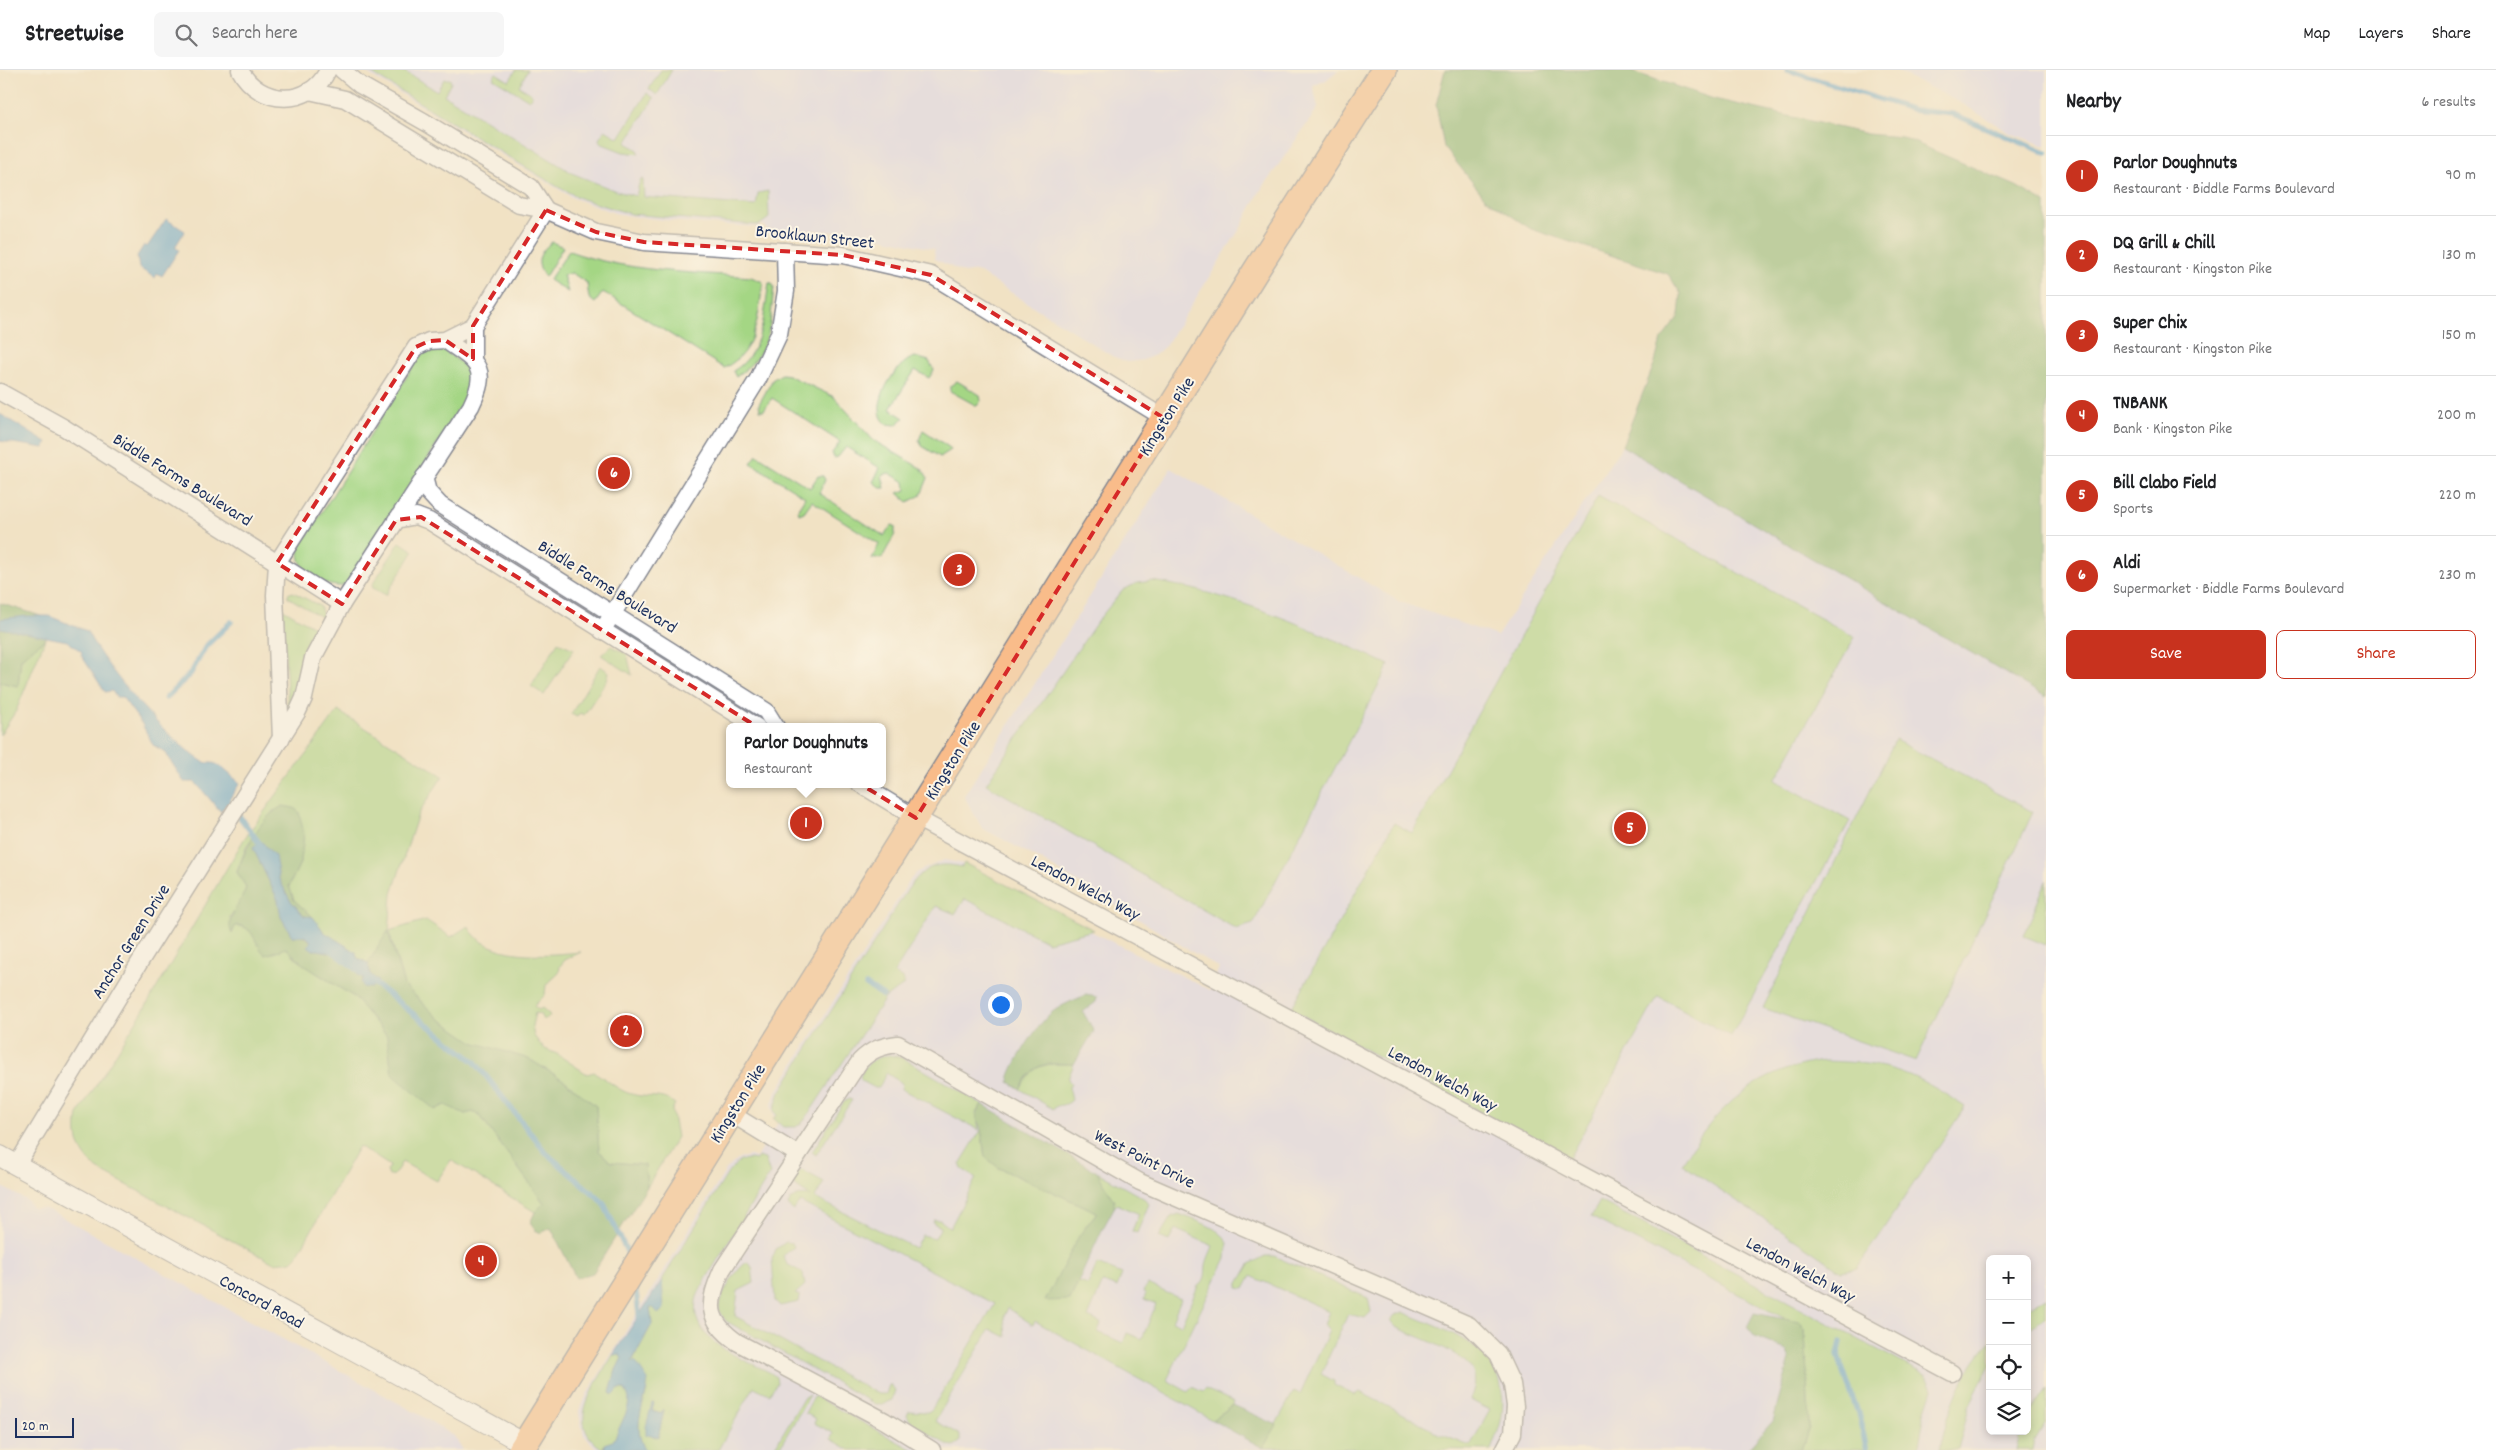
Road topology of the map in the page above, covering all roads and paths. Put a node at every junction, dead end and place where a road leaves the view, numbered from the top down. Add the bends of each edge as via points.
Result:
1 (240, 70) edge
2 (328, 70) edge
3 (342, 70) edge
4 (1384, 70) edge
5 (309, 91) junction
6 (546, 210) junction
7 (785, 251) junction
8 (473, 326) junction
9 (445, 340) junction
10 (472, 359) junction
11 (0, 392) edge
12 (1164, 418) junction
13 (424, 477) junction
14 (396, 520) junction
15 (277, 563) junction
16 (342, 604) junction
17 (614, 613) junction
18 (602, 631) junction
19 (751, 723) edge
20 (774, 723) edge
21 (281, 739) junction
22 (867, 788) edge
23 (916, 818) junction
24 (730, 1113) junction
25 (797, 1154) junction
26 (8, 1161) edge
27 (1952, 1373) dead end
28 (527, 1448) edge
29 (932, 1450) edge
30 (1504, 1450) edge

1 - 5 street, Brooklawn Street via 257,90 272,97 288,98
2 - 5 street via 318,85
3 - 6 street via 360,85 531,187
4 - 12 main road, Kingston Pike
5 - 6 street, Brooklawn Street via 345,99 519,205
6 - 7 street, Brooklawn Street via 596,232 644,242
6 - 8 street
7 - 12 street, Brooklawn Street via 843,255 931,275
7 - 17 street via 786,292 779,334 758,379
8 - 9 street
8 - 10 street, Anchor Green Drive
9 - 10 street
9 - 15 street via 429,341 416,347
10 - 13 street, Anchor Green Drive via 479,369 479,388 471,406
11 - 15 street, Biddle Farms Boulevard via 63,427
12 - 23 main road, Kingston Pike
13 - 14 street, Anchor Green Drive
13 - 17 street, Biddle Farms Boulevard via 428,492 440,505
14 - 16 street, Anchor Green Drive
14 - 18 street via 416,516 429,521
15 - 16 street, Biddle Farms Boulevard
15 - 21 street via 275,595
16 - 21 street, Anchor Green Drive via 313,658 304,698
17 - 18 street
17 - 20 street, Biddle Farms Boulevard via 766,711
18 - 19 street
21 - 26 street, Anchor Green Drive
22 - 23 street
23 - 24 main road, Kingston Pike
23 - 27 street, Lendon Welch Way
24 - 25 street
24 - 28 main road, Kingston Pike via 603,1317
25 - 29 street, West Point Drive via 722,1270 712,1305 715,1322 721,1331 737,1342 885,1421
25 - 30 street, West Point Drive via 868,1052 880,1046 898,1044 1140,1182 1469,1326 1498,1354 1512,1384 1515,1406 1513,1433
26 - 28 street, Concord Road

